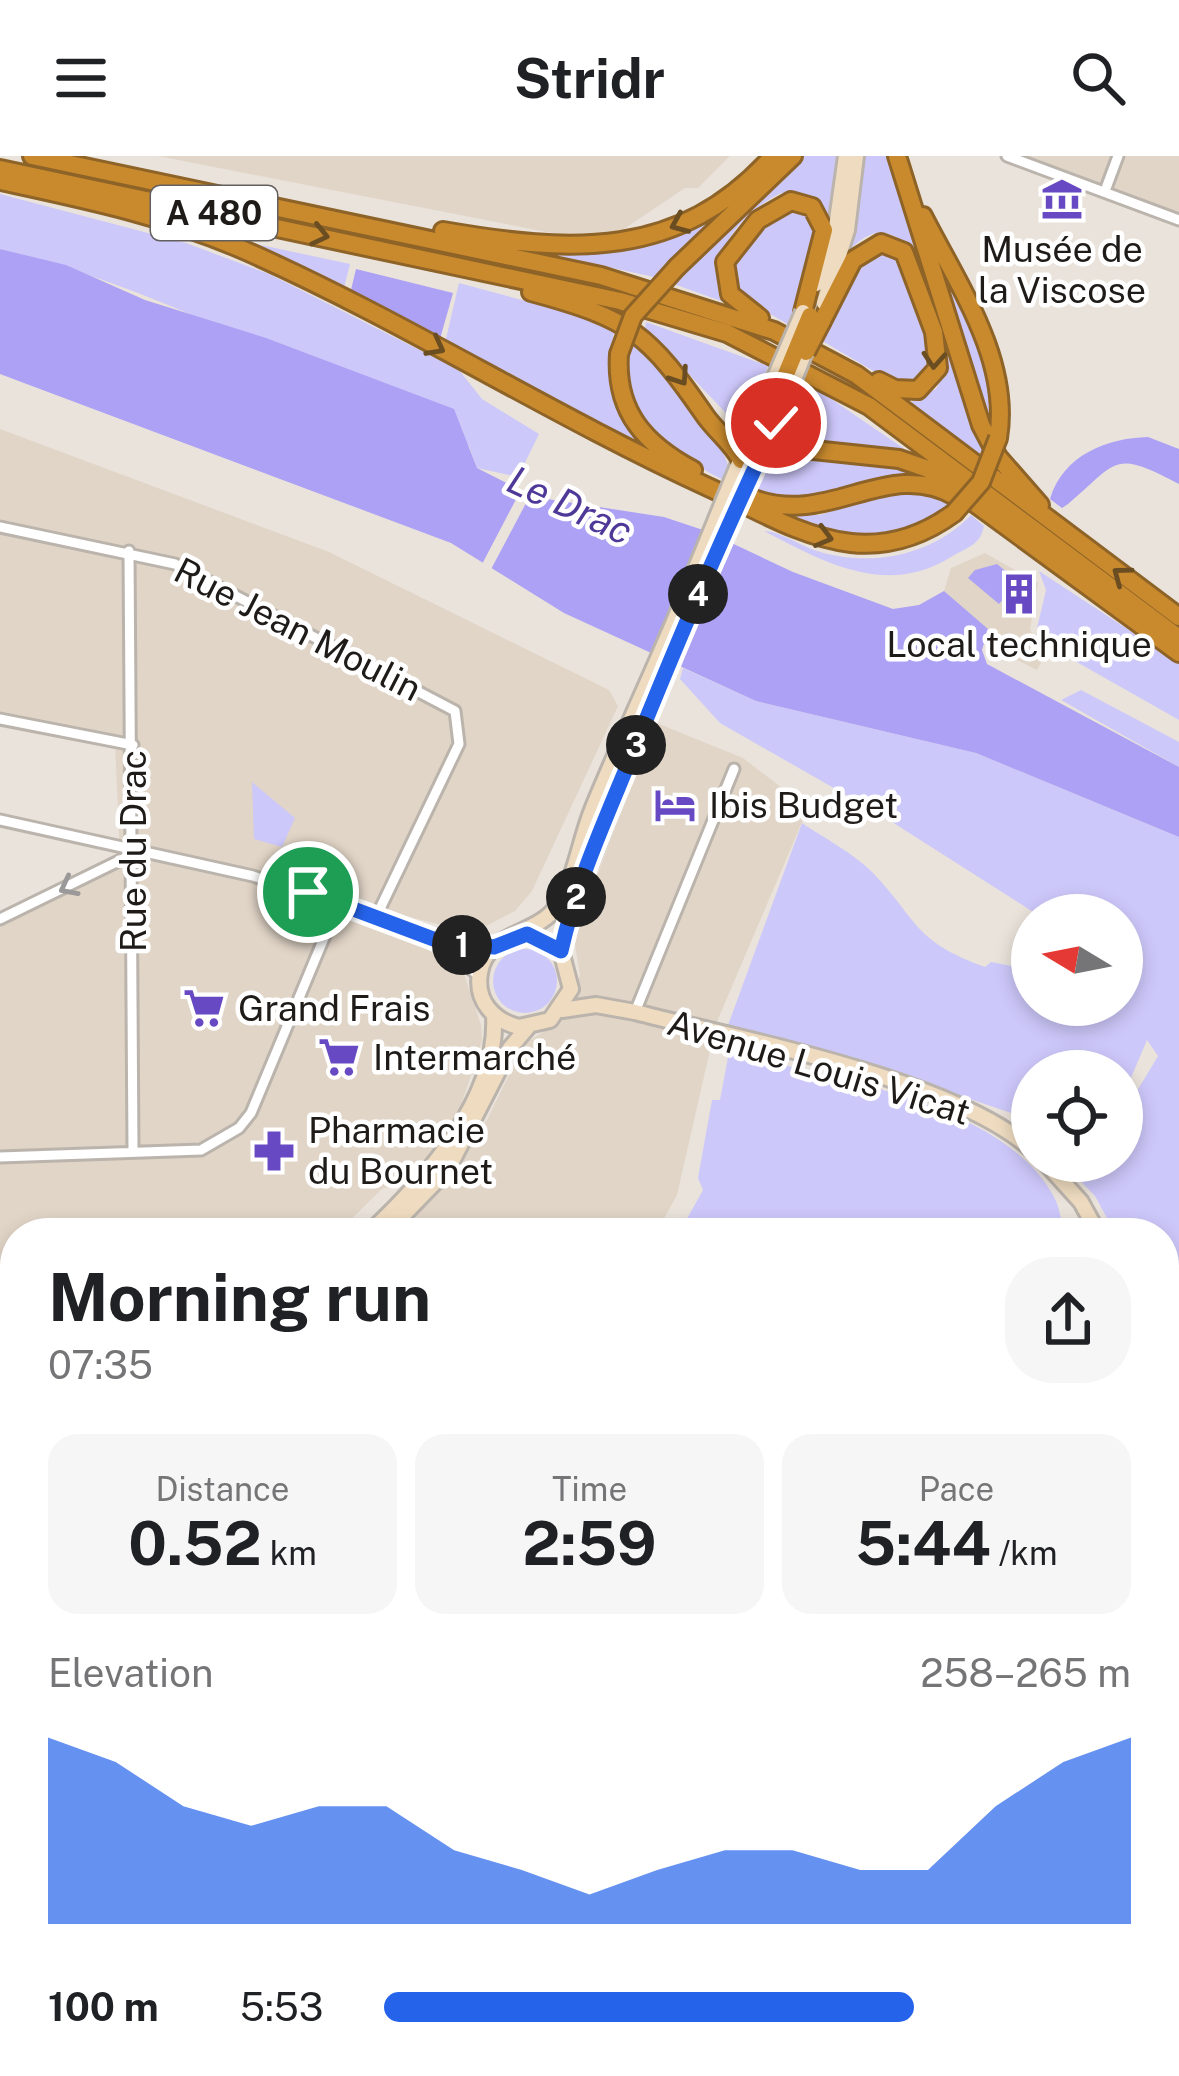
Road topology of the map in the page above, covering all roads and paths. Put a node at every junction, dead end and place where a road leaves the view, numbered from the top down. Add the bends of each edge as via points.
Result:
1 (32, 156) edge
2 (773, 156) edge
3 (793, 156) edge
4 (846, 156) edge
5 (856, 156) edge
6 (897, 156) edge
7 (1007, 156) edge
8 (1118, 156) edge
9 (0, 169) edge
10 (904, 178) junction
11 (0, 181) edge
12 (1105, 190) junction
13 (1179, 220) edge
14 (382, 229) junction
15 (834, 242) joint
16 (427, 260) junction
17 (813, 317) junction
18 (774, 331) junction
19 (803, 358) joint
20 (857, 375) junction
21 (778, 396) junction
22 (766, 445) junction
23 (741, 460) junction
24 (738, 483) junction
25 (1013, 505) junction
26 (0, 527) edge
27 (1055, 546) junction
28 (129, 551) junction
29 (1179, 616) edge
30 (1179, 638) edge
31 (1179, 653) edge
32 (653, 687) junction
33 (0, 719) edge
34 (133, 746) junction
35 (734, 769) dead end
36 (0, 820) edge
37 (135, 853) junction
38 (339, 902) junction
39 (377, 915) junction
40 (0, 919) edge
41 (527, 934) junction
42 (436, 940) junction
43 (494, 947) junction
44 (561, 951) junction
45 (479, 976) junction
46 (572, 981) junction
47 (596, 1004) junction
48 (562, 1010) junction
49 (635, 1012) junction
50 (494, 1015) junction
51 (528, 1027) junction
52 (1011, 1133) edge
53 (133, 1151) junction
54 (0, 1157) edge
55 (1063, 1182) edge
56 (384, 1218) edge
57 (401, 1218) edge
58 (1090, 1218) edge

1 - 14 highway, A 480
2 -> 14 highway via 703,214 625,242 562,248 413,226
3 - 25 highway, bridge via 633,316 619,354 622,397 646,439 748,496 807,509 912,482
4 - 15 main road
5 - 17 main road via 847,230
6 - 10 highway
7 - 12 street
8 - 12 street
9 -> 16 highway, A 480
11 -> 10 highway, bridge via 119,206 244,250 647,461 797,529 879,544 954,514 981,482 998,438 1000,393 987,348
10 - 25 highway
12 - 13 street
14 - 18 highway, A 480 via 601,276
15 - 17 highway
16 -> 23 highway via 635,332 672,364
16 - 25 highway, A 480 via 620,301 760,346 869,406
17 - 18 highway via 824,230 812,208 791,201 758,220 724,268 730,295
17 - 19 highway, bridge
17 -> 20 highway via 860,252 881,243 907,256 934,332 936,375 911,392
17 - 21 highway, bridge
18 - 20 highway, A 480
19 - 21 main road, bridge
20 - 25 highway, A 480
21 - 22 highway via 763,430
21 - 23 main road
22 - 24 main road
22 - 25 highway via 910,461
23 - 24 main road
24 - 32 main road, bridge
25 - 27 highway
25 - 27 highway
26 - 28 street
29 -> 27 highway
27 - 30 highway
27 - 31 highway
28 - 34 street, Rue du Drac
28 - 39 street, Rue Jean Moulin via 246,597 455,711 459,744
32 - 41 main road via 602,785 560,902
32 - 44 main road
33 - 34 street
34 - 37 street, Rue du Drac
35 - 49 street
36 - 37 street
37 - 38 street
37 -> 40 street
37 - 53 street, Rue du Drac
38 - 39 street
38 - 53 street via 247,1120 201,1150
39 - 42 street
41 - 43 main road
41 - 44 main road
42 - 43 street
42 - 45 street
43 - 45 main road
44 - 46 main road
45 - 50 main road
46 - 47 main road
46 - 48 main road
47 - 48 main road
47 - 49 main road, Avenue Louis Vicat
48 - 51 main road
49 - 52 main road, Avenue Louis Vicat via 956,1103
50 - 51 main road
50 - 56 main road via 493,1048 458,1125
51 - 57 main road via 448,1169
53 - 54 street
55 - 58 main road

